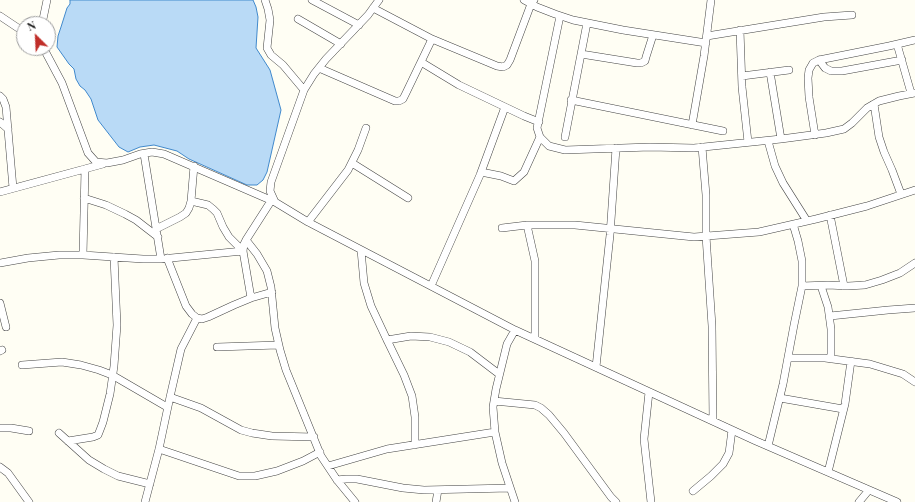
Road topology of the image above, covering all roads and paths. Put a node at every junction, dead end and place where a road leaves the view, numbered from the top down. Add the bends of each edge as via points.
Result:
1 (47, 0) edge
2 (265, 0) edge
3 (312, 0) edge
4 (379, 0) edge
5 (524, 0) edge
6 (711, 0) edge
7 (533, 2) edge
8 (373, 8) junction
9 (852, 15) dead end
10 (0, 16) edge
11 (44, 16) edge
12 (560, 16) junction
13 (298, 19) dead end
14 (587, 24) junction
15 (359, 25) junction
16 (16, 27) edge
17 (740, 30) junction
18 (653, 35) junction
19 (432, 39) junction
20 (706, 40) junction
21 (915, 40) edge
22 (341, 44) junction
23 (897, 44) junction
24 (581, 54) junction
25 (48, 56) edge
26 (819, 60) junction
27 (902, 60) junction
28 (421, 62) junction
29 (319, 68) junction
30 (789, 70) dead end
31 (770, 72) junction
32 (742, 76) junction
33 (304, 90) junction
34 (913, 93) edge
35 (0, 96) edge
36 (571, 100) junction
37 (874, 104) junction
38 (505, 107) junction
39 (0, 122) edge
40 (539, 122) junction
41 (692, 124) junction
42 (366, 128) dead end
43 (8, 129) junction
44 (723, 130) dead end
45 (815, 135) junction
46 (565, 137) dead end
47 (540, 138) junction
48 (781, 139) junction
49 (768, 140) junction
50 (748, 142) junction
51 (702, 147) junction
52 (616, 148) junction
53 (144, 154) junction
54 (107, 163) junction
55 (352, 163) junction
56 (194, 166) junction
57 (85, 169) junction
58 (481, 172) junction
59 (13, 188) junction
60 (915, 190) edge
61 (0, 192) edge
62 (901, 194) junction
63 (84, 198) junction
64 (408, 198) dead end
65 (191, 201) junction
66 (273, 202) junction
67 (830, 215) junction
68 (807, 221) junction
69 (308, 222) junction
70 (793, 224) junction
71 (527, 225) junction
72 (502, 228) dead end
73 (156, 229) junction
74 (610, 229) junction
75 (706, 236) junction
76 (158, 237) junction
77 (246, 240) junction
78 (361, 250) junction
79 (243, 251) junction
80 (83, 255) junction
81 (114, 257) junction
82 (164, 258) junction
83 (0, 263) edge
84 (915, 263) edge
85 (431, 286) junction
86 (802, 286) junction
87 (821, 286) junction
88 (844, 286) junction
89 (272, 292) junction
90 (251, 298) junction
91 (0, 303) edge
92 (915, 308) edge
93 (830, 316) junction
94 (197, 318) junction
95 (6, 327) dead end
96 (515, 330) junction
97 (535, 339) junction
98 (387, 340) junction
99 (278, 345) junction
100 (217, 347) dead end
101 (788, 358) junction
102 (831, 359) junction
103 (851, 361) junction
104 (22, 365) dead end
105 (596, 367) junction
106 (499, 374) junction
107 (112, 375) junction
108 (915, 382) edge
109 (649, 392) junction
110 (170, 397) junction
111 (780, 398) junction
112 (494, 401) junction
113 (167, 408) junction
114 (843, 409) junction
115 (713, 421) junction
116 (0, 428) edge
117 (732, 430) junction
118 (29, 431) dead end
119 (494, 432) junction
120 (59, 433) dead end
121 (314, 438) junction
122 (68, 441) junction
123 (415, 445) junction
124 (768, 446) junction
125 (159, 449) junction
126 (320, 452) junction
127 (328, 466) junction
128 (0, 467) edge
129 (828, 472) junction
130 (337, 480) junction
131 (150, 484) junction
132 (510, 488) junction
133 (438, 490) junction
134 (869, 490) junction
135 (693, 491) dead end
136 (29, 502) edge
137 (146, 502) edge
138 (354, 502) edge
139 (436, 502) edge
140 (515, 502) edge
141 (616, 502) edge
142 (652, 502) edge
143 (860, 502) edge
144 (897, 502) edge

1 - 11 street
2 - 33 street via 270,20 267,48
3 - 15 street
4 - 8 street
5 - 7 street
6 - 20 street
7 - 12 street
7 - 19 street via 510,60 503,67
8 - 15 street
8 - 19 street
9 - 17 street
10 - 16 street
12 - 14 street
12 - 40 street
13 - 22 street
14 - 18 street
14 - 24 street
15 - 22 street
17 - 20 street
17 - 32 street
18 - 20 street
18 - 24 street via 645,61 641,63
19 - 28 street
20 - 41 street
21 - 23 street
22 - 29 street
23 - 26 street
23 - 27 street
24 - 36 street
25 - 54 street via 62,83 88,152 96,162
26 - 27 street via 831,71
26 - 45 street via 813,63 808,78
27 - 34 street
28 - 29 street via 406,93 399,101
28 - 38 street via 459,85
29 - 33 street
30 - 31 street
31 - 32 street
31 - 48 street
32 - 50 street
33 - 66 street via 271,182
34 - 37 street
35 - 43 street via 6,107
36 - 41 street
36 - 46 street
37 - 45 street via 844,129
37 - 62 street via 879,137
38 - 40 street
38 - 58 street
39 - 43 street
40 - 47 street via 537,128
41 - 44 street
42 - 55 street
43 - 59 street
45 - 48 street
47 - 52 street via 549,146 565,150
47 - 58 street via 524,172 514,181
48 - 49 street
49 - 50 street
49 - 68 street via 783,183
50 - 51 street
51 - 52 street
51 - 75 street
52 - 74 street
53 - 54 street
53 - 56 street via 164,154
53 - 73 street
54 - 57 street
55 - 64 street
55 - 69 street
56 - 65 street
56 - 66 street
57 - 59 street
57 - 63 street
58 - 85 street
59 - 61 street
60 - 62 street
62 - 67 street
63 - 76 street via 106,204 125,214
63 - 80 street
65 - 73 street via 186,213
65 - 79 street via 213,208 232,241
66 - 69 street
66 - 77 street
67 - 68 street
67 - 88 street
68 - 70 street
69 - 78 street
70 - 75 street via 759,232
70 - 86 street via 802,262
71 - 72 street
71 - 74 street via 575,225
71 - 97 street via 535,261
73 - 76 street
74 - 75 street
74 - 105 street
75 - 115 street via 712,326
76 - 82 street
77 - 79 street
77 - 89 street via 267,271
78 - 85 street
78 - 98 street via 364,283 371,306
79 - 82 street
79 - 90 street
80 - 81 street
80 - 83 street via 43,256
81 - 82 street
81 - 107 street via 117,325
82 - 94 street via 186,306
84 - 88 street via 900,273 882,280 864,285
85 - 96 street
86 - 87 street
86 - 101 street
87 - 88 street
87 - 93 street
89 - 90 street
89 - 99 street
90 - 94 street via 208,317
91 - 95 street
92 - 93 street
93 - 102 street
94 - 110 street via 181,349
96 - 97 street
96 - 106 street via 507,344
97 - 105 street
98 - 106 street via 411,336 449,342 470,352
98 - 123 street via 412,396
99 - 100 street
99 - 121 street
101 - 102 street
101 - 111 street
102 - 103 street
103 - 108 street via 903,374
103 - 114 street
104 - 107 street via 62,362
105 - 109 street
106 - 112 street
107 - 113 street
107 - 122 street via 110,394 98,435
109 - 115 street
109 - 142 street via 644,439
110 - 113 street
110 - 121 street via 201,408 241,430 272,436
111 - 114 street
111 - 124 street
112 - 119 street
112 - 141 street via 535,405 541,408 564,433
113 - 125 street
114 - 129 street
115 - 117 street
116 - 118 street
117 - 124 street
117 - 135 street via 729,453 723,464
119 - 123 street
119 - 132 street
120 - 122 street
121 - 126 street
122 - 131 street via 89,460 104,469 118,476
123 - 127 street via 386,449
124 - 129 street
125 - 126 street via 239,476 255,476 277,471
125 - 131 street
126 - 127 street
127 - 130 street
128 - 136 street via 8,473
129 - 134 street
130 - 133 street via 357,479 403,488
130 - 138 street
131 - 137 street
132 - 133 street
132 - 140 street
133 - 139 street
134 - 143 street
134 - 144 street

